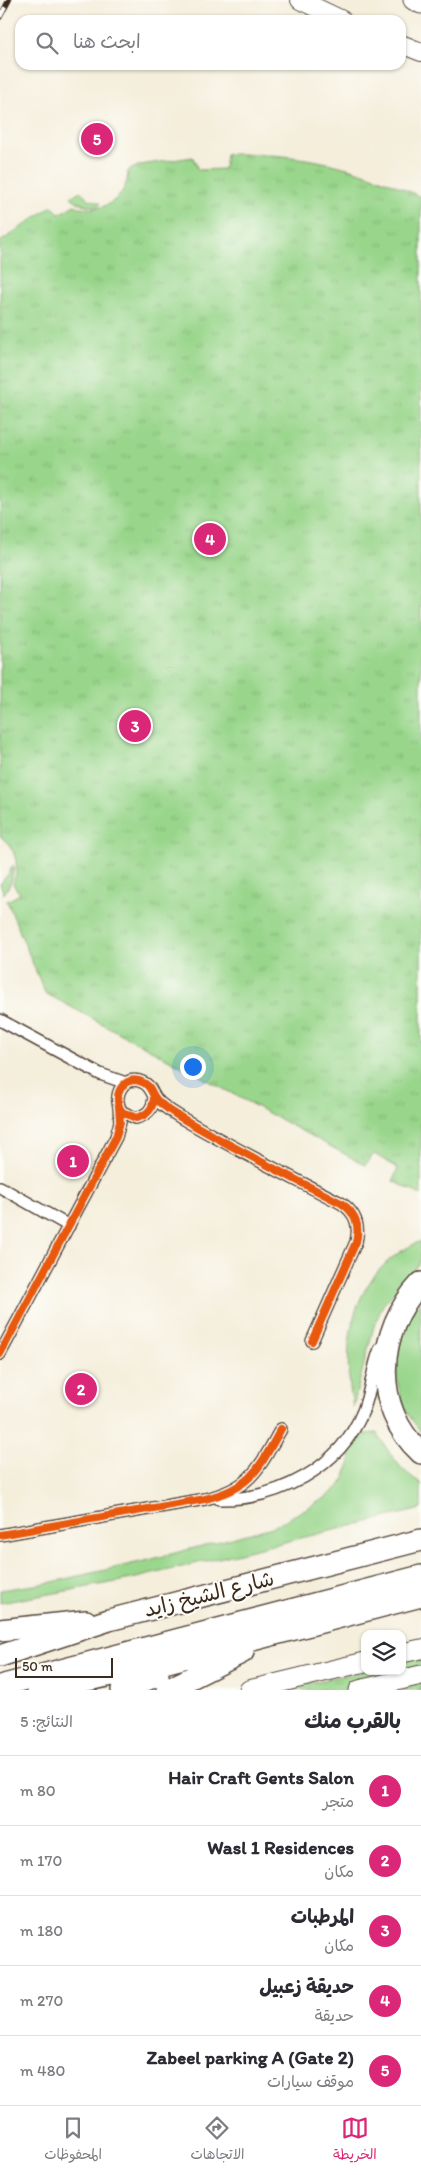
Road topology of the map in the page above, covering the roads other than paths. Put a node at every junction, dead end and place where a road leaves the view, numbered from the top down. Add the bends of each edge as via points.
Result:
1 (300, 0) edge
2 (414, 0) edge
3 (421, 4) edge
4 (332, 15) edge
5 (406, 46) edge
6 (421, 52) edge
7 (0, 1020) edge
8 (100, 1074) junction
9 (126, 1083) junction
10 (154, 1097) junction
11 (118, 1102) junction
12 (142, 1116) junction
13 (179, 1117) junction
14 (116, 1137) junction
15 (0, 1187) edge
16 (69, 1226) junction
17 (421, 1283) edge
18 (399, 1314) junction
19 (312, 1340) dead end
20 (0, 1354) edge
21 (282, 1429) dead end
22 (421, 1453) edge
23 (205, 1499) junction
24 (0, 1534) edge
25 (421, 1540) edge
26 (421, 1576) edge
27 (421, 1596) edge
28 (109, 1620) junction
29 (0, 1630) edge
30 (274, 1635) junction
31 (421, 1649) edge
32 (219, 1650) junction
33 (406, 1652) edge
34 (0, 1656) edge
35 (361, 1663) edge
36 (421, 1676) edge
37 (0, 1686) edge
38 (38, 1690) edge
39 (122, 1690) edge
40 (167, 1690) edge
41 (249, 1690) edge
42 (359, 1690) edge

1 - 4 main road
2 - 3 highway
5 - 6 main road
7 - 8 street
8 - 9 street
8 - 11 street
9 - 10 street via 144,1083 153,1091
9 - 11 street via 119,1091
10 - 12 street via 154,1103
10 - 13 street
11 - 12 street via 126,1115
11 - 14 street via 120,1122
12 - 13 street
12 - 14 street
13 - 19 street via 341,1203 354,1216 358,1233 356,1242
14 - 16 street
15 - 16 street
16 - 20 street
17 - 18 highway
18 - 22 highway via 386,1351 387,1395 398,1424
18 - 23 street via 379,1350 356,1427 337,1452 313,1472 281,1488 247,1497
21 - 23 street via 258,1470 228,1492
23 - 24 street
25 - 28 highway, شارع الشيخ زايد
26 - 37 highway, شارع الشيخ زايد
27 - 30 highway
28 - 29 highway
28 - 34 highway, شارع الشيخ زايد
30 - 32 highway
30 - 40 highway
31 - 33 highway
32 - 38 highway
32 - 39 highway
35 - 41 highway
36 - 42 highway

